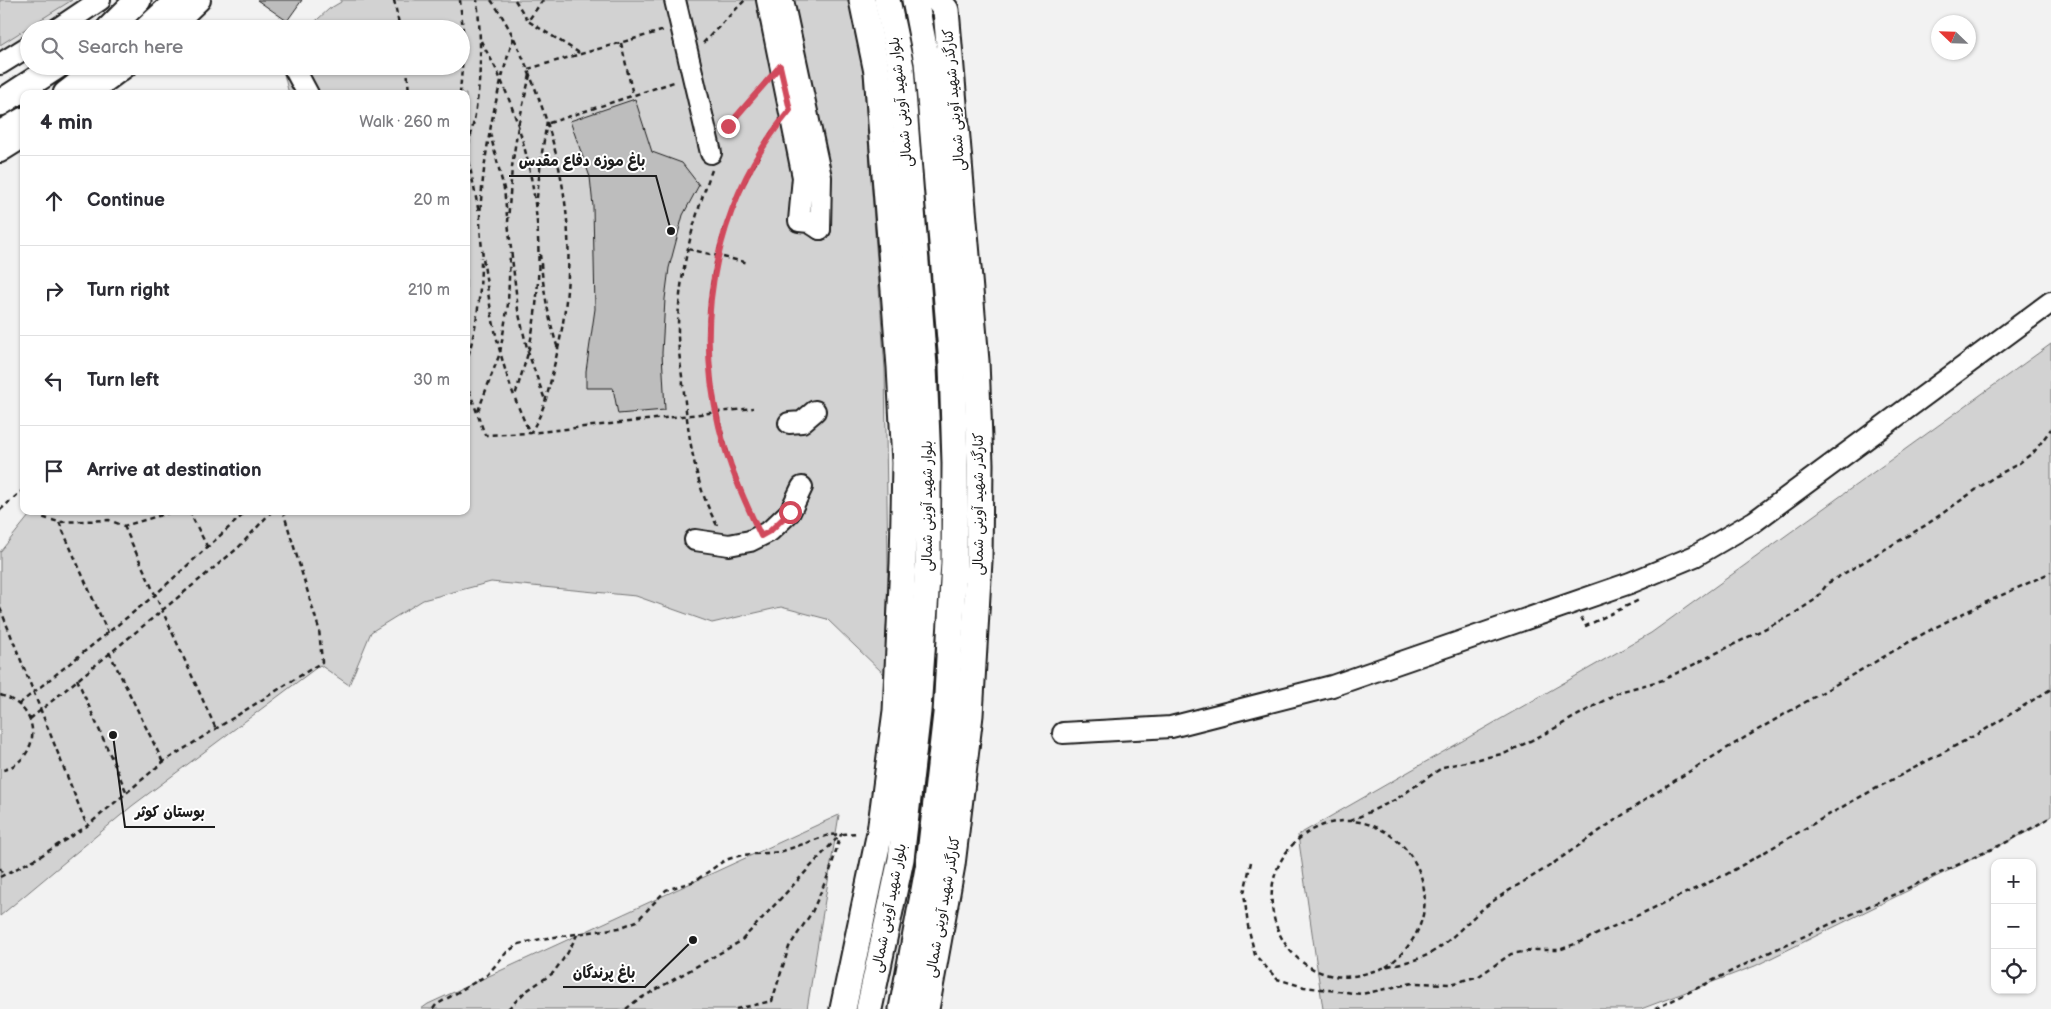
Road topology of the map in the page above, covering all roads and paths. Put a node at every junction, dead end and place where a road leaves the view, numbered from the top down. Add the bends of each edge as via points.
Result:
1 (100, 0) edge
2 (138, 0) edge
3 (178, 0) edge
4 (200, 0) edge
5 (394, 0) edge
6 (460, 0) edge
7 (477, 0) edge
8 (491, 0) edge
9 (515, 0) edge
10 (542, 0) edge
11 (675, 0) edge
12 (745, 0) edge
13 (767, 0) edge
14 (783, 0) edge
15 (862, 0) edge
16 (887, 0) edge
17 (915, 0) edge
18 (944, 3) edge
19 (70, 20) edge
20 (118, 20) edge
21 (157, 20) edge
22 (179, 20) edge
23 (398, 20) edge
24 (462, 20) edge
25 (528, 21) junction
26 (681, 26) junction
27 (514, 36) junction
28 (481, 41) junction
29 (621, 43) junction
30 (20, 52) edge
31 (581, 54) junction
32 (0, 64) edge
33 (780, 66) junction
34 (691, 68) junction
35 (528, 69) junction
36 (43, 75) edge
37 (110, 75) edge
38 (116, 75) edge
39 (298, 75) edge
40 (408, 75) edge
41 (461, 75) edge
42 (530, 75) junction
43 (501, 78) junction
44 (97, 82) edge
45 (20, 90) edge
46 (20, 90) edge
47 (76, 90) edge
48 (306, 90) edge
49 (409, 90) edge
50 (460, 90) edge
51 (633, 95) junction
52 (0, 103) edge
53 (790, 110) junction
54 (548, 121) junction
55 (20, 122) edge
56 (518, 126) junction
57 (728, 126) dead end
58 (489, 131) junction
59 (0, 134) edge
60 (470, 139) edge
61 (20, 140) edge
62 (0, 152) edge
63 (711, 154) joint
64 (470, 165) edge
65 (536, 211) junction
66 (480, 219) junction
67 (508, 222) junction
68 (539, 241) junction
69 (510, 243) junction
70 (482, 248) junction
71 (688, 249) junction
72 (718, 256) junction
73 (749, 263) dead end
74 (2051, 302) edge
75 (558, 350) junction
76 (470, 351) edge
77 (528, 352) junction
78 (500, 353) junction
79 (470, 392) edge
80 (514, 398) junction
81 (546, 401) junction
82 (753, 408) dead end
83 (815, 410) dead end
84 (478, 411) junction
85 (716, 412) junction
86 (686, 416) junction
87 (789, 423) dead end
88 (2051, 429) edge
89 (530, 433) junction
90 (802, 487) dead end
91 (20, 492) edge
92 (0, 510) edge
93 (40, 515) edge
94 (161, 515) edge
95 (191, 515) edge
96 (242, 515) edge
97 (268, 515) edge
98 (284, 515) edge
99 (59, 522) junction
100 (124, 526) junction
101 (761, 536) junction
102 (696, 540) dead end
103 (729, 545) junction
104 (208, 548) junction
105 (2051, 572) edge
106 (155, 595) junction
107 (0, 608) edge
108 (162, 610) junction
109 (108, 633) junction
110 (109, 652) junction
111 (77, 679) junction
112 (2051, 689) edge
113 (33, 693) junction
114 (0, 695) edge
115 (19, 704) junction
116 (40, 711) junction
117 (30, 719) junction
118 (216, 729) junction
119 (1063, 733) dead end
120 (163, 762) junction
121 (0, 771) edge
122 (126, 791) junction
123 (2051, 817) edge
124 (1349, 822) junction
125 (87, 826) junction
126 (880, 832) junction
127 (841, 834) junction
128 (1251, 862) dead end
129 (0, 868) edge
130 (2, 876) edge
131 (577, 935) junction
132 (1386, 967) junction
133 (433, 1009) edge
134 (508, 1009) edge
135 (626, 1009) edge
136 (736, 1009) edge
137 (842, 1009) edge
138 (869, 1009) edge
139 (902, 1009) edge
140 (926, 1009) edge
141 (1655, 1009) edge

1 - 19 lane
2 - 20 main road
3 - 21 main road
4 - 22 lane
5 - 23 path
6 - 24 path
7 - 28 path
8 - 27 path
9 - 25 path
10 - 25 path
11 - 26 lane
12 - 34 path
13 - 33 lane
14 - 53 lane via 821,177 820,229 809,222 799,221 803,177
15 - 126 main road via 877,72 905,464 896,711
16 - 138 main road, بلوار شهید آوینی شمالی via 901,67 924,366 928,563 918,711 901,859
17 - 139 main road, بلوار شهید آوینی شمالی via 927,62 952,364 954,542 946,714 929,862
18 - 140 main road, کنارگذر شهید آوینی شمالی via 976,361 979,561 970,716 954,846
25 - 31 path
26 - 29 path
26 - 34 lane
27 - 35 path
27 - 43 path
28 - 43 path
28 - 60 path via 479,96
29 - 31 path
29 - 51 path
30 - 32 lane
31 - 35 path
33 - 53 lane
33 - 57 path
34 - 51 path
34 - 63 lane
35 - 42 path
36 - 45 main road
37 - 44 lane
38 - 44 lane
39 - 48 lane
40 - 49 path
41 - 50 path
42 - 54 path
42 - 56 path
43 - 56 path
43 - 58 path
44 - 47 main road
46 - 52 main road
51 - 54 path
53 - 72 path via 774,130 746,178 725,227
54 - 65 path
54 - 75 path via 562,179 569,239 566,303
55 - 59 main road
56 - 65 path
56 - 67 path
58 - 66 path
58 - 67 path via 504,189
61 - 62 lane
63 - 71 path via 716,159
64 - 66 path
65 - 68 path
66 - 70 path
67 - 69 path
68 - 75 path via 542,285
68 - 77 path via 535,309
69 - 77 path via 518,310
69 - 78 path via 508,304
70 - 76 path via 481,297
70 - 78 path
71 - 72 path
71 - 86 path via 679,306 678,338
72 - 73 path
72 - 85 path via 709,307 708,337
74 - 119 lane via 1755,521 1695,556 1630,583 1332,686 1171,727
75 - 81 path
77 - 80 path
77 - 81 path
78 - 80 path
78 - 84 path
79 - 84 path
80 - 89 path
81 - 89 path
82 - 85 path
83 - 87 lane via 802,422
84 - 89 path via 485,435
85 - 86 path
85 - 101 path via 728,456
86 - 89 path
86 - 103 path via 695,469 716,523
88 - 124 path via 2034,452 2023,460 1926,525 1828,583 1816,599 1792,615 1663,680 1619,692 1506,753 1443,767 1395,800
90 - 101 lane via 790,512
91 - 92 path
93 - 99 path
94 - 100 path
95 - 104 path
96 - 104 path
97 - 108 path via 238,548
98 - 118 path via 319,629 322,662
99 - 100 path via 109,520
99 - 109 path
100 - 106 path
101 - 103 lane
102 - 103 lane
104 - 106 path
105 - 132 path via 1942,624 1788,711 1643,801 1490,903 1423,957
106 - 108 path
106 - 109 path
107 - 113 path
108 - 110 path
108 - 118 path
109 - 113 path
110 - 111 path
110 - 120 path
111 - 116 path
111 - 122 path
112 - 128 path via 1983,731 1727,874 1580,942 1559,950 1511,954 1479,976 1451,984 1413,983 1362,994 1304,987 1277,979 1255,955 1248,926 1244,893
113 - 115 path
113 - 116 path
114 - 115 path
115 - 117 path
116 - 117 path
116 - 125 path
117 - 121 path via 32,742 27,753 10,769
118 - 120 path
120 - 122 path
122 - 125 path
123 - 141 path via 2007,842
124 - 132 path via 1387,832 1407,850 1421,873 1425,900 1420,926 1407,949
124 - 132 path via 1322,826 1289,849 1272,885 1275,924 1297,958 1321,972 1334,976 1361,976
125 - 130 path
126 - 127 path
126 - 137 main road
127 - 131 path via 780,852 742,855 725,860 695,881 666,890 636,921 619,928
127 - 135 path via 741,941
127 - 136 path via 830,871 812,912 788,947 772,1001
129 - 130 path
131 - 133 path via 518,944 506,952 487,975
131 - 134 path via 553,973 525,992

